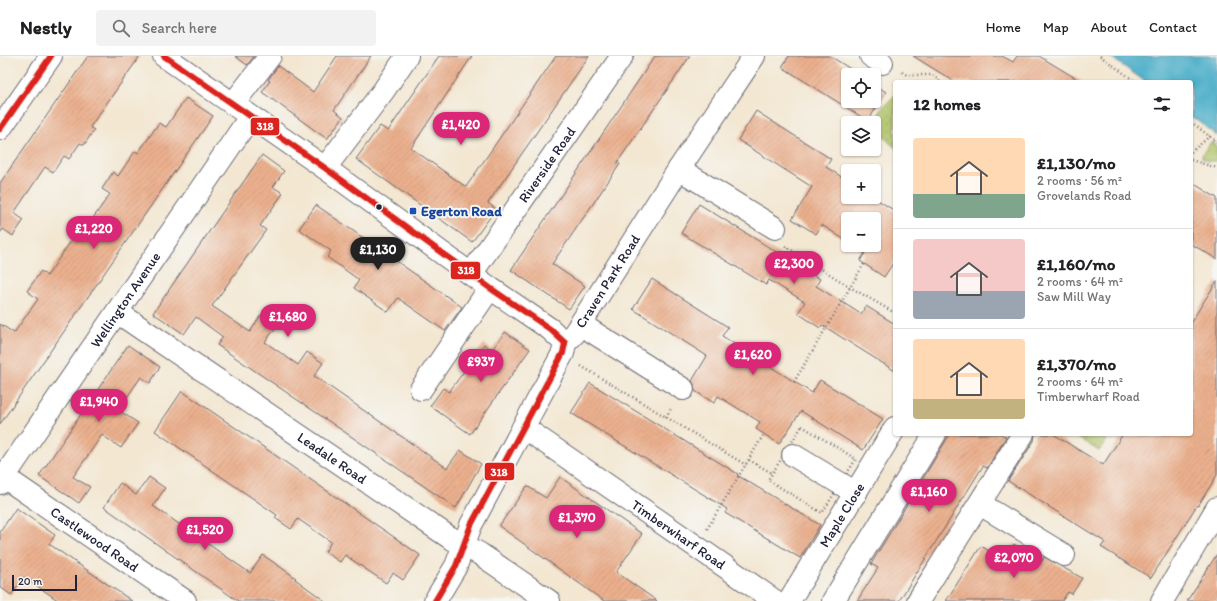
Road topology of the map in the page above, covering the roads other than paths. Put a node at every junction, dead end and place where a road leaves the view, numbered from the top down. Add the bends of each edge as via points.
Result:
1 (51, 56) edge
2 (164, 56) edge
3 (270, 56) edge
4 (407, 56) edge
5 (622, 56) edge
6 (754, 56) edge
7 (241, 110) junction
8 (0, 129) edge
9 (325, 168) junction
10 (679, 169) junction
11 (775, 228) road end
12 (471, 274) junction
13 (490, 288) junction
14 (117, 312) junction
15 (580, 324) junction
16 (565, 343) junction
17 (421, 389) dead end
18 (683, 389) dead end
19 (523, 427) junction
20 (893, 431) edge
21 (934, 436) edge
22 (1022, 436) edge
23 (793, 454) dead end
24 (2, 480) edge
25 (856, 493) junction
26 (980, 504) junction
27 (1217, 508) edge
28 (464, 546) junction
29 (1064, 555) dead end
30 (185, 601) edge
31 (435, 601) edge
32 (549, 601) edge
33 (775, 601) edge
34 (789, 601) edge
35 (833, 601) edge
36 (918, 601) edge
37 (1162, 601) edge

1 - 8 street
2 - 7 street
3 - 7 street, Wellington Avenue
4 - 9 street
5 - 12 street, Riverside Road
6 - 10 street, Craven Park Road
7 - 9 street
7 - 14 street, Wellington Avenue
9 - 12 street
10 - 11 street
10 - 15 street, Craven Park Road
12 - 13 street
13 - 16 street via 550,329
13 - 17 street
14 - 24 street, Wellington Avenue
14 - 28 street, Leadale Road
15 - 16 street, Craven Park Road
15 - 18 street
16 - 19 street, Craven Park Road via 563,353
19 - 28 street, Craven Park Road via 471,525
19 - 33 street, Timberwharf Road
20 - 25 street, Maple Close
21 - 35 street
22 - 26 street
23 - 25 street
24 - 30 street, Castlewood Road
25 - 34 street, Maple Close
26 - 29 street
26 - 36 street
27 - 37 street
28 - 31 street, Craven Park Road via 456,566
28 - 32 street, Leadale Road

